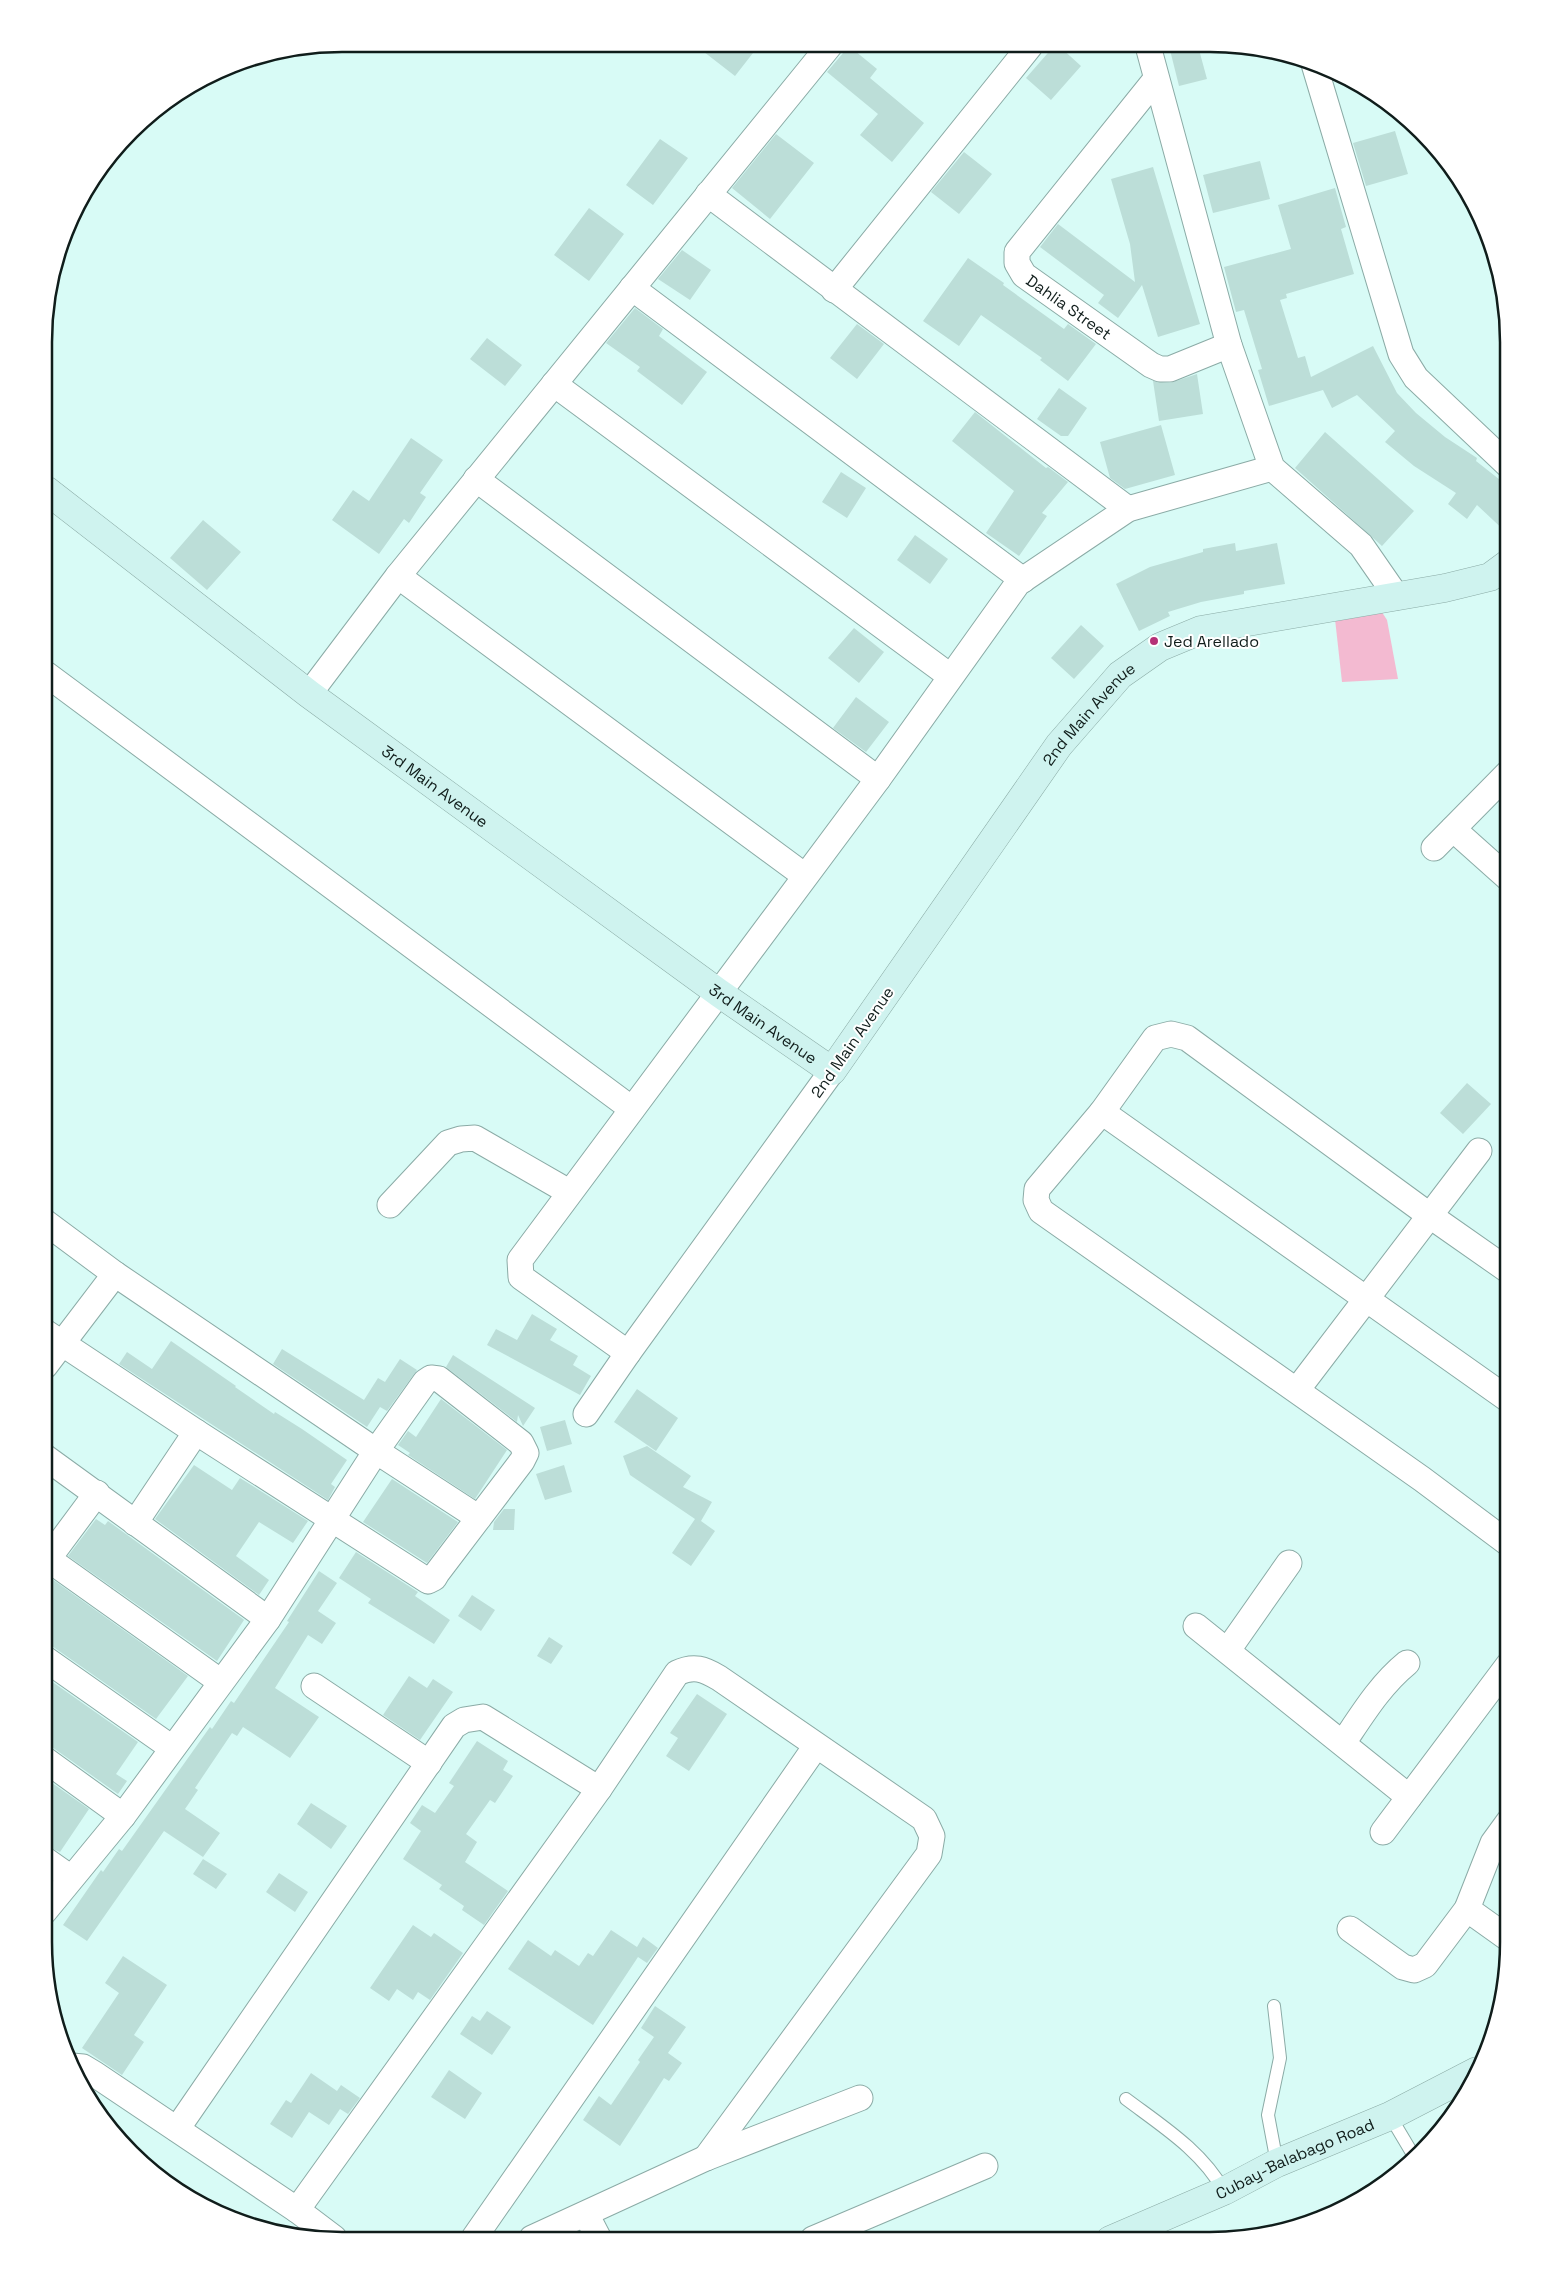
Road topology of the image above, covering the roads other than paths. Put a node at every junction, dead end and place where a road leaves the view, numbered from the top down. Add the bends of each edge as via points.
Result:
1 (823, 53) edge
2 (1024, 53) edge
3 (1150, 53) edge
4 (1317, 73) edge
5 (1156, 79) junction
6 (708, 194) junction
7 (632, 288) junction
8 (834, 290) junction
9 (1230, 345) junction
10 (554, 384) junction
11 (1500, 457) edge
12 (1272, 468) junction
13 (476, 479) junction
14 (53, 495) edge
15 (1128, 508) junction
16 (1500, 570) edge
17 (398, 576) junction
18 (1023, 580) junction
19 (1397, 597) junction
20 (950, 676) junction
21 (53, 679) edge
22 (309, 694) junction
23 (878, 779) junction
24 (1500, 781) edge
25 (1453, 828) junction
26 (1434, 848) dead end
27 (1500, 870) edge
28 (805, 876) junction
29 (719, 993) junction
30 (832, 1072) junction
31 (632, 1109) junction
32 (1102, 1112) junction
33 (1479, 1151) dead end
34 (568, 1192) junction
35 (390, 1204) dead end
36 (1429, 1216) junction
37 (53, 1228) edge
38 (1500, 1265) edge
39 (115, 1274) junction
40 (1367, 1300) junction
41 (53, 1338) edge
42 (628, 1353) junction
43 (1297, 1390) junction
44 (1500, 1394) edge
45 (586, 1414) dead end
46 (196, 1432) junction
47 (376, 1451) junction
48 (53, 1463) edge
49 (97, 1493) junction
50 (479, 1518) junction
51 (331, 1519) junction
52 (135, 1523) junction
53 (1500, 1537) edge
54 (53, 1549) edge
55 (53, 1563) edge
56 (1289, 1563) dead end
57 (268, 1619) junction
58 (1196, 1626) dead end
59 (1228, 1650) junction
60 (1407, 1663) dead end
61 (53, 1664) edge
62 (1500, 1676) edge
63 (221, 1682) junction
64 (314, 1686) dead end
65 (1343, 1743) junction
66 (816, 1746) junction
67 (172, 1748) junction
68 (429, 1763) junction
69 (53, 1765) edge
70 (599, 1789) junction
71 (1409, 1797) junction
72 (123, 1816) junction
73 (1383, 1832) dead end
74 (1500, 1833) edge
75 (53, 1866) edge
76 (70, 1878) junction
77 (53, 1900) edge
78 (1467, 1909) junction
79 (1350, 1929) dead end
80 (1500, 1933) edge
81 (1274, 2006) dead end
82 (81, 2067) edge
83 (1469, 2074) edge
84 (860, 2098) dead end
85 (1126, 2099) dead end
86 (1390, 2116) junction
87 (177, 2129) junction
88 (1411, 2152) edge
89 (706, 2158) junction
90 (1277, 2163) junction
91 (985, 2166) dead end
92 (1224, 2191) junction
93 (297, 2210) junction
94 (586, 2214) junction
95 (325, 2231) edge
96 (478, 2232) edge
97 (546, 2232) edge
98 (596, 2232) edge
99 (829, 2232) edge
100 (1129, 2232) edge

1 - 6 street
2 - 8 street
3 - 5 street
4 - 11 street via 1400,354 1416,378
5 - 9 street
5 - 9 street, Dahlia Street via 1017,252 1017,263 1024,275 1160,369 1170,369
6 - 7 street
6 - 8 street
7 - 10 street
7 - 18 street
8 - 15 street
9 - 12 street
10 - 13 street
10 - 20 street
12 - 15 street
12 - 19 street via 1361,545
13 - 17 street
13 - 23 street
14 - 22 street, 3rd Main Avenue
15 - 18 street
16 - 19 street, 2nd Main Avenue via 1490,577
17 - 22 street
17 - 28 street
18 - 20 street
19 - 30 street, 2nd Main Avenue via 1201,630 1160,647 1120,675 1059,745
20 - 23 street
21 - 31 street
22 - 29 street, 3rd Main Avenue
23 - 28 street
24 - 25 street
25 - 26 street
25 - 27 street
28 - 29 street
29 - 30 street, 3rd Main Avenue
29 - 31 street
30 - 42 street, 2nd Main Avenue
31 - 34 street
32 - 36 street via 1155,1038 1171,1034 1187,1038
32 - 40 street
32 - 43 street via 1038,1188 1036,1200 1041,1211
33 - 36 street
34 - 35 street via 475,1138 448,1144
34 - 42 street via 520,1260 521,1277
36 - 38 street
36 - 40 street
37 - 39 street
39 - 41 street
39 - 47 street
40 - 43 street
40 - 44 street
41 - 46 street
42 - 45 street, 2nd Main Avenue
43 - 53 street
46 - 51 street
46 - 52 street
47 - 50 street
47 - 50 street via 425,1382 439,1378 521,1443 526,1453
47 - 51 street
48 - 49 street
49 - 52 street
49 - 54 street
50 - 51 street via 434,1578 428,1581
51 - 57 street
52 - 57 street
55 - 63 street
56 - 59 street
57 - 63 street
58 - 59 street
59 - 65 street
60 - 65 street via 1378,1692
61 - 67 street
62 - 71 street
63 - 67 street
64 - 68 street
65 - 71 street
66 - 70 street via 704,1669 688,1668 678,1673
66 - 89 street via 924,1819 932,1836 929,1854
66 - 96 street
67 - 72 street
68 - 70 street via 454,1726 464,1720 484,1717
68 - 87 street
69 - 72 street
70 - 93 street
71 - 73 street
72 - 76 street
74 - 78 street via 1493,1843
75 - 76 street
76 - 77 street
78 - 79 street via 1425,1965 1414,1970 1403,1967
78 - 80 street
81 - 90 lane via 1280,2058 1268,2115
82 - 87 street
83 - 86 street, Cubay-Balabago Road
84 - 89 street
85 - 92 lane via 1192,2149 1217,2177
86 - 88 lane
86 - 90 street, Cubay-Balabago Road
87 - 93 street
89 - 94 street
90 - 92 street, Cubay-Balabago Road
91 - 99 street
92 - 100 street, Cubay-Balabago Road
93 - 95 street
94 - 97 street
94 - 98 street

